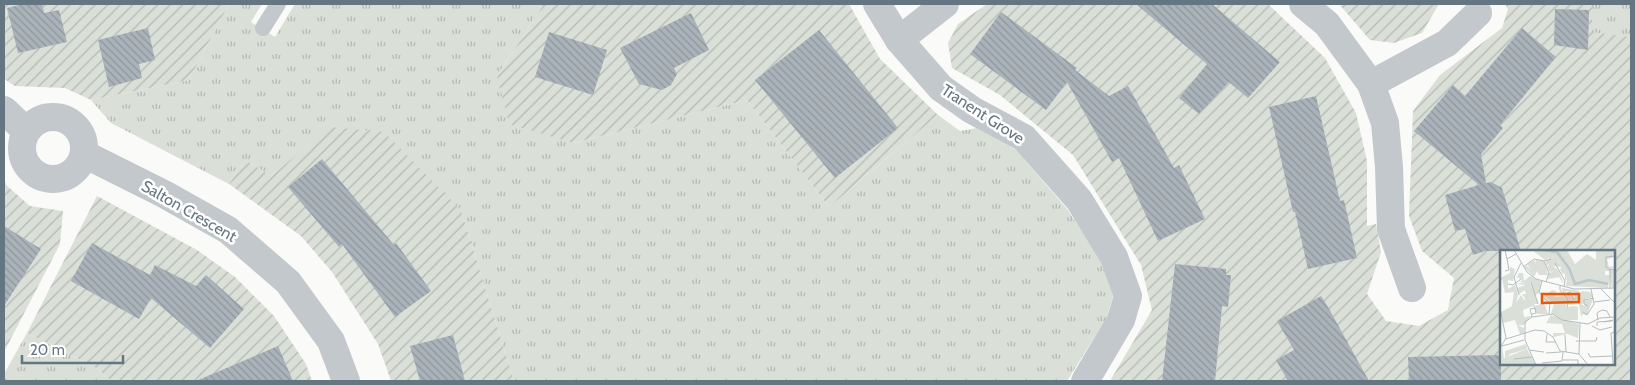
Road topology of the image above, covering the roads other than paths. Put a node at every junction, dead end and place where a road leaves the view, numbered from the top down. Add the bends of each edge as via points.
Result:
1 (278, 4) edge
2 (877, 4) edge
3 (945, 4) edge
4 (1303, 4) edge
5 (1478, 13) dead end
6 (263, 28) dead end
7 (899, 40) junction
8 (1371, 84) junction
9 (4, 110) edge
10 (26, 131) junction
11 (84, 154) junction
12 (1412, 288) dead end
13 (346, 381) edge
14 (1085, 381) edge

1 - 6 lane
2 - 7 street, Tranent Grove
3 - 7 street
4 - 8 street via 1327,24
5 - 8 street via 1447,43
7 - 14 street, Tranent Grove via 941,88 972,110 1024,138 1079,200 1114,257 1128,296 1121,320
8 - 12 street via 1385,123 1391,228
9 - 10 street
10 - 11 street via 44,118 65,118 81,133
10 - 11 street via 22,153 32,172 42,177 63,178 80,164
11 - 13 street, Salton Crescent via 228,230 288,282 331,341

